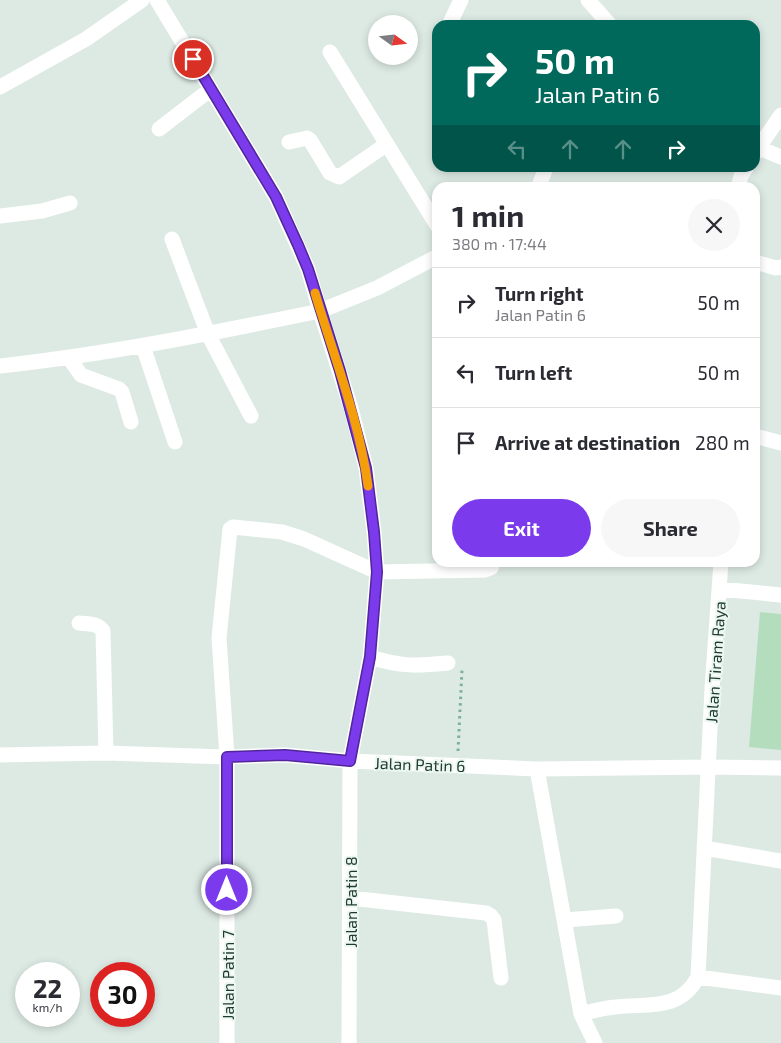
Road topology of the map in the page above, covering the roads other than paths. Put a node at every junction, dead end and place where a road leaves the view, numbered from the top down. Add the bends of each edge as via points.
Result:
1 (142, 0) edge
2 (157, 0) edge
3 (461, 0) edge
4 (588, 0) edge
5 (451, 20) edge
6 (606, 20) edge
7 (330, 52) dead end
8 (0, 87) edge
9 (211, 89) junction
10 (781, 115) edge
11 (159, 129) dead end
12 (289, 142) dead end
13 (387, 144) junction
14 (760, 146) edge
15 (760, 151) edge
16 (781, 156) edge
17 (70, 204) dead end
18 (0, 216) edge
19 (432, 217) edge
20 (172, 239) dead end
21 (432, 259) edge
22 (760, 263) edge
23 (781, 267) edge
24 (320, 311) junction
25 (208, 334) junction
26 (143, 346) junction
27 (69, 358) junction
28 (0, 366) edge
29 (251, 416) dead end
30 (131, 422) dead end
31 (760, 437) edge
32 (175, 442) dead end
33 (781, 443) edge
34 (491, 567) edge
35 (721, 567) edge
36 (377, 572) junction
37 (720, 589) junction
38 (781, 595) edge
39 (78, 623) dead end
40 (370, 657) junction
41 (448, 663) road end
42 (106, 753) junction
43 (0, 755) edge
44 (227, 757) junction
45 (350, 761) junction
46 (709, 767) junction
47 (781, 768) edge
48 (537, 769) junction
49 (704, 848) junction
50 (781, 861) edge
51 (350, 898) junction
52 (616, 916) dead end
53 (565, 920) junction
54 (698, 977) junction
55 (500, 978) dead end
56 (781, 988) edge
57 (580, 1014) junction
58 (227, 1043) edge
59 (349, 1043) edge
60 (595, 1043) edge

1 - 8 street via 86,39
2 - 9 street, Jalan Patin 8
3 - 5 street
4 - 6 street
7 - 13 street
9 - 11 street
9 - 24 street, Jalan Patin 8 via 276,197 308,269
10 - 14 street
12 - 13 street via 310,140 330,173 339,177
13 - 19 street
15 - 16 street
17 - 18 street
20 - 25 street
21 - 24 street via 377,288
22 - 23 street
24 - 25 street
24 - 36 street, Jalan Patin 8 via 366,468
25 - 26 street
25 - 29 street
26 - 27 street
26 - 32 street
27 - 28 street
27 - 30 street via 80,375 120,390
31 - 33 street
34 - 36 street via 485,570
35 - 37 street
36 - 40 street, Jalan Patin 8
36 - 44 street, Jalan Patin 7 via 282,532 230,529 219,638
37 - 38 street, Jalan Tiram Raya
37 - 46 street, Jalan Tiram Raya
39 - 42 street via 95,625 103,631
40 - 41 street via 408,666
40 - 45 street, Jalan Patin 8
42 - 43 street, Jalan Patin 6
42 - 44 street, Jalan Patin 6
44 - 45 street, Jalan Patin 6 via 285,755
44 - 58 street, Jalan Patin 7
45 - 48 street, Jalan Patin 6
45 - 51 street, Jalan Patin 8
46 - 47 street, Jalan Patin 6
46 - 48 street, Jalan Patin 6
46 - 49 street, Jalan Tiram Raya
48 - 53 street
49 - 50 street
49 - 54 street, Jalan Tiram Raya
51 - 55 street via 486,913 494,920
51 - 59 street, Jalan Patin 8
52 - 53 street
53 - 57 street
54 - 56 street
54 - 57 street via 687,993 675,1000
57 - 60 street

